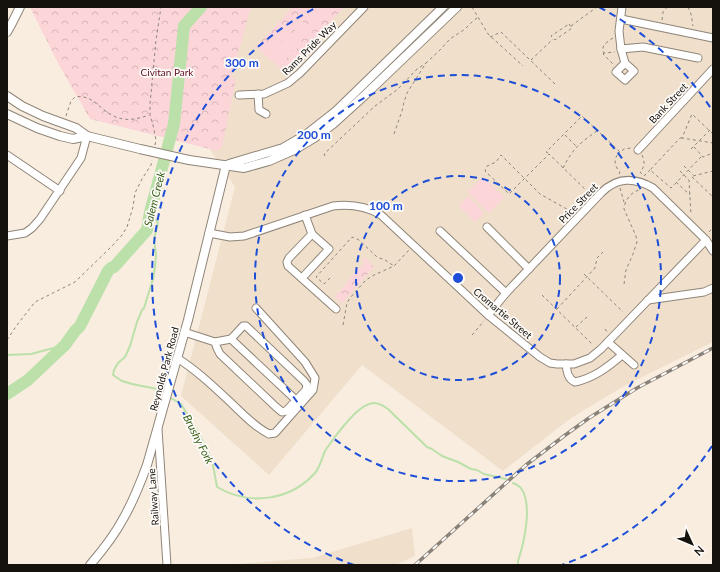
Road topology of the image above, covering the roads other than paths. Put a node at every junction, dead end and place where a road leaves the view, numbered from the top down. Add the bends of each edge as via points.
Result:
1 (20, 7) edge
2 (364, 7) edge
3 (443, 7) edge
4 (457, 7) edge
5 (622, 7) edge
6 (621, 19) junction
7 (7, 32) edge
8 (713, 38) edge
9 (619, 51) junction
10 (698, 58) dead end
11 (625, 63) dead end
12 (713, 69) edge
13 (239, 94) dead end
14 (258, 94) junction
15 (7, 96) edge
16 (7, 114) edge
17 (266, 114) dead end
18 (87, 136) junction
19 (638, 150) road end
20 (7, 155) edge
21 (226, 165) junction
22 (60, 191) junction
23 (304, 215) junction
24 (487, 228) dead end
25 (440, 231) dead end
26 (209, 233) junction
27 (312, 234) junction
28 (7, 236) edge
29 (707, 237) junction
30 (713, 251) edge
31 (529, 269) junction
32 (302, 278) junction
33 (713, 288) edge
34 (504, 295) junction
35 (648, 300) junction
36 (256, 308) dead end
37 (336, 308) dead end
38 (488, 315) junction
39 (184, 332) junction
40 (231, 339) junction
41 (215, 342) junction
42 (608, 342) junction
43 (622, 355) junction
44 (177, 358) junction
45 (566, 364) junction
46 (634, 365) dead end
47 (296, 400) junction
48 (158, 429) junction
49 (90, 565) edge
50 (167, 565) edge

1 - 7 main road
2 - 14 street, Rams Pride Way via 288,83 264,94
3 - 21 main road via 335,112 307,134 283,148
4 - 21 main road via 365,95 314,138 269,161 244,168
5 - 6 street
6 - 8 street
6 - 9 street
9 - 10 street via 643,47
9 - 11 street
12 - 19 street, Bank Street
13 - 14 street, Rams Pride Way
14 - 17 street via 259,110
15 - 18 main road via 32,112 76,128
16 - 18 main road via 60,136 73,139
18 - 21 main road, bridge via 189,160
18 - 22 street via 81,158
20 - 22 street
21 - 26 main road, Reynolds Park Road
22 - 28 street via 32,228 25,233
23 - 26 street, Cromartie Street via 244,236 230,237
23 - 27 street
23 - 38 street, Cromartie Street via 346,204 374,211
24 - 31 street
25 - 34 street
26 - 39 main road, Reynolds Park Road
27 - 32 street via 288,262 288,266
27 - 32 street via 329,248
29 - 30 street
29 - 31 street, Price Street via 653,188 644,183 626,180 610,185 575,217
29 - 35 street, Cromartie Street
31 - 34 street, Price Street
32 - 37 street
33 - 35 street via 704,292
34 - 38 street, Price Street
35 - 42 street, Cromartie Street
36 - 44 street via 306,362 315,378 313,390 275,433 269,434 260,430 221,393
38 - 45 street, Cromartie Street via 540,357 550,363
39 - 41 street
39 - 44 main road, Reynolds Park Road
40 - 41 street
40 - 47 street
40 - 47 street via 246,326 307,385 306,390
41 - 47 street via 220,354 282,412 286,412
42 - 43 street
42 - 45 street, Cromartie Street via 590,358
43 - 45 street via 601,372 575,382 568,376
43 - 46 street
44 - 48 main road, Reynolds Park Road
48 - 49 main road, Reynolds Park Road via 148,465 132,502 113,535
48 - 50 street, Railway Lane

